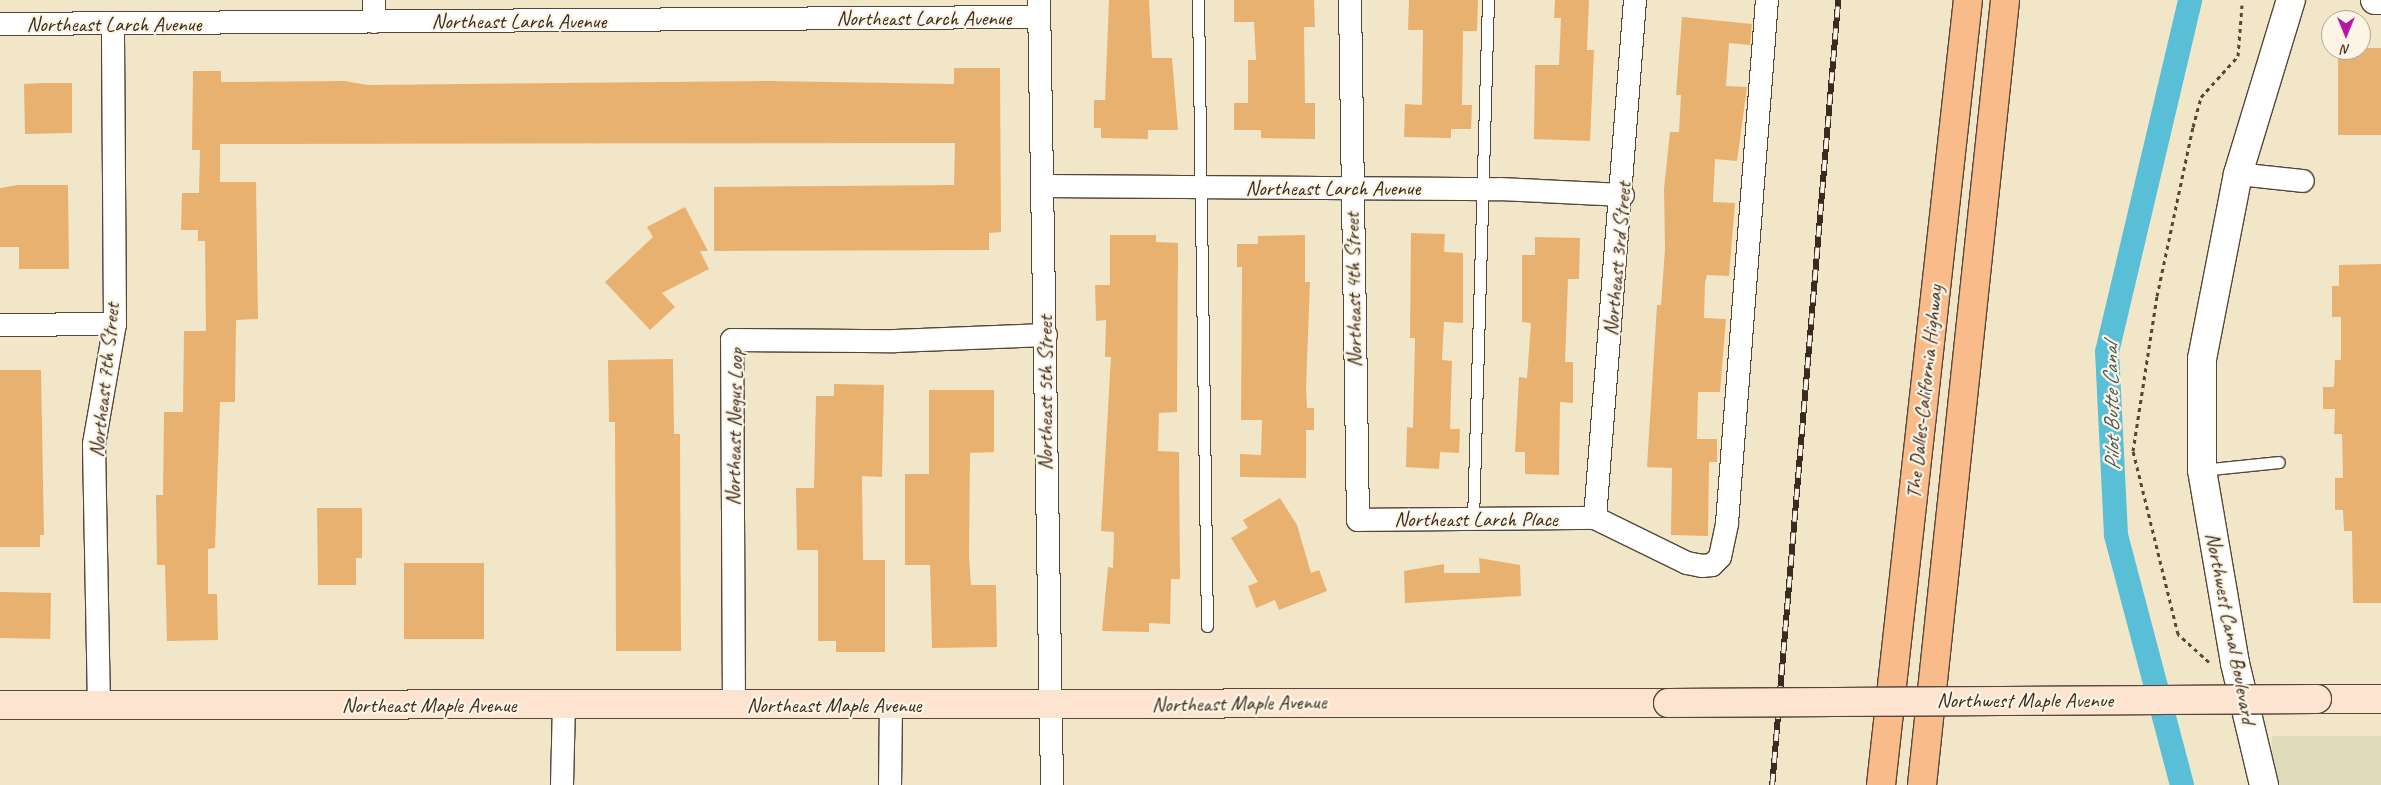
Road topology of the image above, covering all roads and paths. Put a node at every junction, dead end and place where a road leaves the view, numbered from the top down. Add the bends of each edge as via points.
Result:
1 (1198, 0) edge
2 (1350, 0) edge
3 (1488, 0) edge
4 (1636, 0) edge
5 (1767, 0) edge
6 (1968, 0) edge
7 (2291, 0) edge
8 (2374, 0) edge
9 (2381, 0) edge
10 (2009, 5) edge
11 (2242, 5) dead end
12 (1039, 8) edge
13 (374, 11) edge
14 (0, 24) edge
15 (113, 24) junction
16 (2238, 174) junction
17 (2303, 181) dead end
18 (1042, 186) junction
19 (1200, 187) junction
20 (1351, 188) junction
21 (1481, 189) junction
22 (1623, 195) junction
23 (115, 324) junction
24 (0, 325) edge
25 (1046, 335) junction
26 (2279, 462) dead end
27 (2202, 470) junction
28 (1595, 518) junction
29 (1358, 520) joint
30 (1473, 520) junction
31 (1207, 626) dead end
32 (2235, 663) junction
33 (2381, 699) edge
34 (1668, 703) joint
35 (0, 705) edge
36 (564, 705) junction
37 (734, 705) junction
38 (892, 705) junction
39 (1053, 705) junction
40 (99, 706) junction
41 (562, 785) edge
42 (890, 785) edge
43 (1052, 785) edge
44 (1882, 785) edge
45 (1922, 785) edge
46 (2264, 785) edge

1 - 19 lane
2 - 20 street, Northeast 4th Street
3 - 21 lane
4 - 22 street, Northeast 3rd Street
5 - 28 street via 1727,523 1720,556 1712,565 1687,564
6 - 44 highway, The Dalles-California Highway
7 - 16 street, Northwest Canal Boulevard
8 - 9 street
10 - 45 highway, The Dalles-California Highway
11 - 32 path via 2238,56 2201,97 2193,127 2157,296 2132,451 2178,634 2207,662
12 - 13 street, Northeast Larch Avenue
12 - 18 street, Northeast 5th Street
13 - 15 street, Northeast Larch Avenue
14 - 15 street, Northeast Larch Avenue
15 - 23 street, Northeast 7th Street
16 - 17 street
16 - 27 street, Northwest Canal Boulevard via 2202,359
18 - 19 street, Northeast Larch Avenue
18 - 25 street, Northeast 5th Street
19 - 20 street, Northeast Larch Avenue
19 - 31 lane
20 - 21 street, Northeast Larch Avenue
20 - 29 street, Northeast 4th Street
21 - 22 street, Northeast Larch Avenue
21 - 30 lane
22 - 28 street, Northeast 3rd Street
23 - 24 street
23 - 40 street, Northeast 7th Street via 94,444
25 - 37 street, Northeast Negus Loop via 895,341 732,340
25 - 39 street, Northeast 5th Street via 1045,471
26 - 27 lane
27 - 32 street, Northwest Canal Boulevard
28 - 30 street, Northeast Larch Place
29 - 30 street, Northeast Larch Place
32 - 46 street, Northwest Canal Boulevard
33 - 34 main road, Northwest Maple Avenue, bridge
34 - 39 main road, Northeast Maple Avenue
35 - 40 main road, Northeast Maple Avenue
36 - 37 main road, Northeast Maple Avenue
36 - 40 main road, Northeast Maple Avenue
36 - 41 street
37 - 38 main road, Northeast Maple Avenue
38 - 39 main road, Northeast Maple Avenue
38 - 42 street
39 - 43 street, Northeast 5th Street

